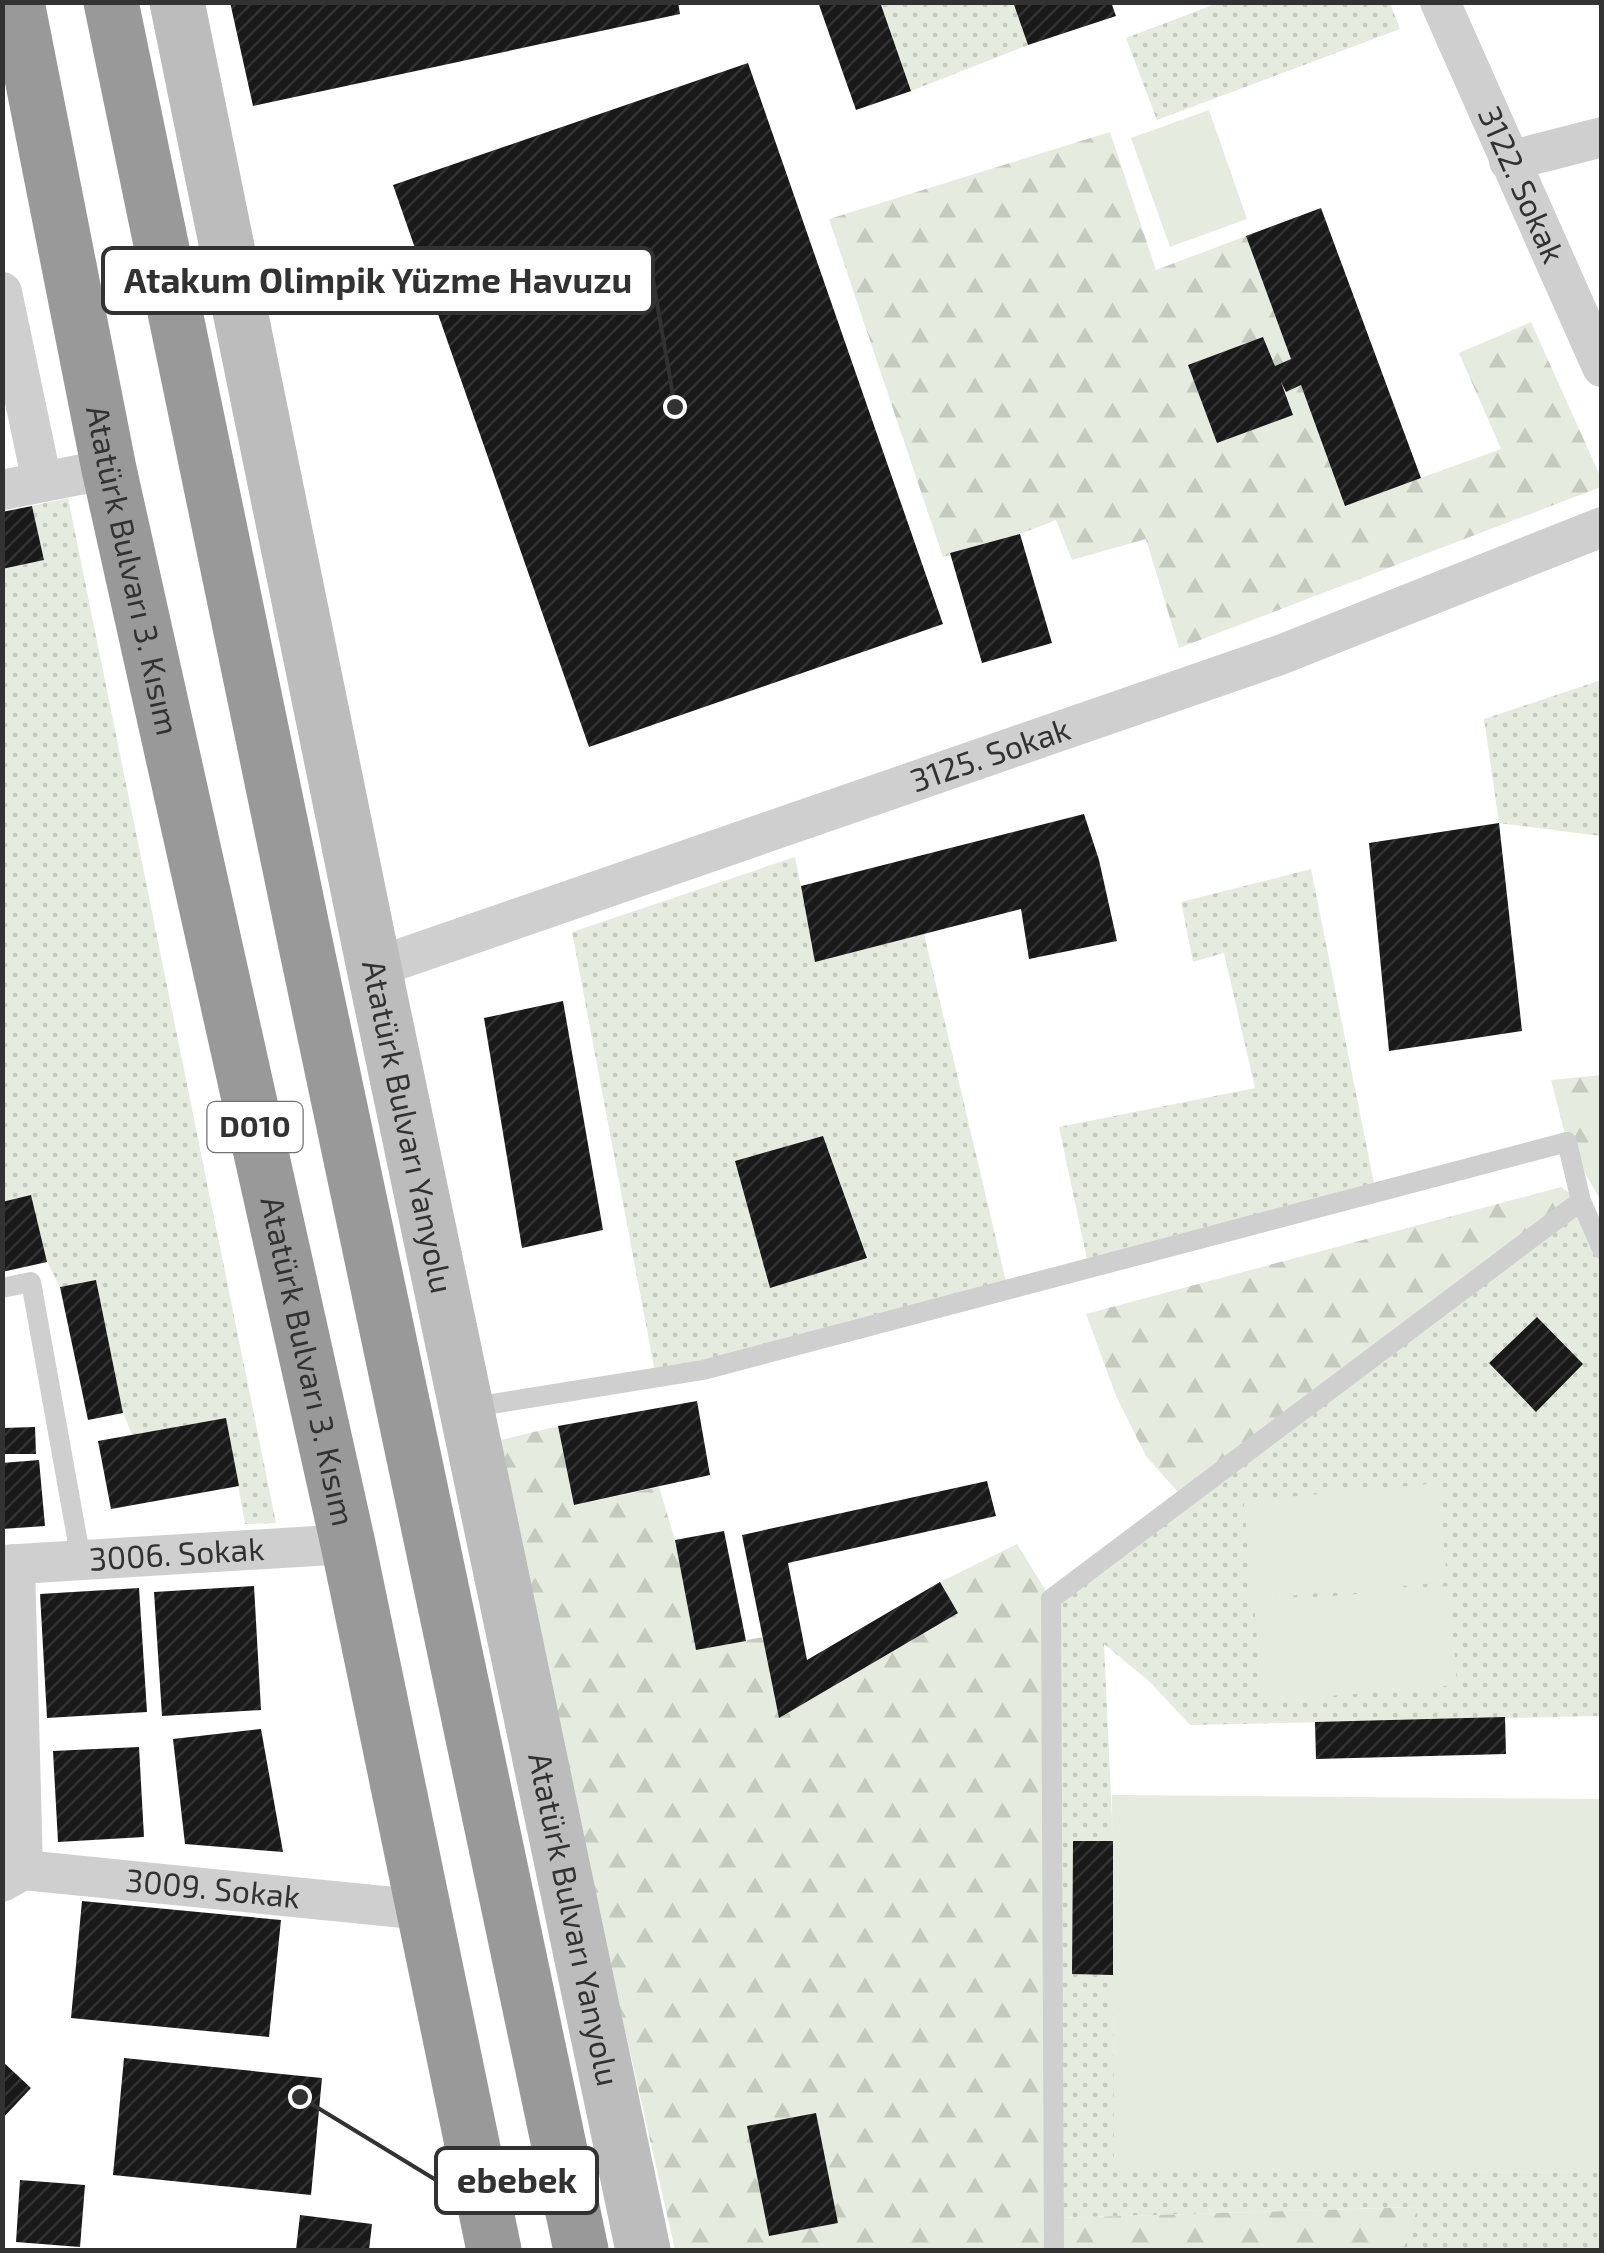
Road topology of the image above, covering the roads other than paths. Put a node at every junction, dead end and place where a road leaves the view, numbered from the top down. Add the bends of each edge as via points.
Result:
1 (17, 2) edge
2 (111, 2) edge
3 (177, 2) edge
4 (1440, 2) edge
5 (1602, 137) edge
6 (1510, 162) junction
7 (2, 292) edge
8 (1602, 367) edge
9 (110, 468) junction
10 (42, 482) junction
11 (2, 490) edge
12 (1602, 527) edge
13 (374, 968) junction
14 (1581, 1201) junction
15 (1602, 1249) edge
16 (2, 1288) edge
17 (465, 1408) junction
18 (348, 1544) junction
19 (81, 1560) junction
20 (9, 1564) edge
21 (13, 1876) edge
22 (424, 1910) junction
23 (494, 2250) edge
24 (580, 2250) edge
25 (642, 2250) edge
26 (1054, 2250) edge

1 - 9 highway, Atatürk Bulvarı 3. Kısım / D010
2 - 24 highway, D010
3 - 13 main road, Atatürk Bulvarı Yanyolu
4 - 6 street, 3122. Sokak
5 - 6 street
6 - 8 street, 3122. Sokak
7 - 10 street
9 - 10 street
9 - 18 highway, Atatürk Bulvarı 3. Kısım / D010
10 - 11 street
12 - 13 street, 3125. Sokak via 1280,655
13 - 17 main road, Atatürk Bulvarı Yanyolu
14 - 15 lane
14 - 17 lane via 1567,1142 703,1370
14 - 26 lane via 1051,1598
16 - 19 lane via 31,1282
17 - 25 main road, Atatürk Bulvarı Yanyolu
18 - 19 street, 3006. Sokak
18 - 22 highway, Atatürk Bulvarı 3. Kısım / D010
19 - 20 street, 3006. Sokak
20 - 21 street
21 - 22 street, 3009. Sokak
22 - 23 highway, Atatürk Bulvarı 3. Kısım / D010

